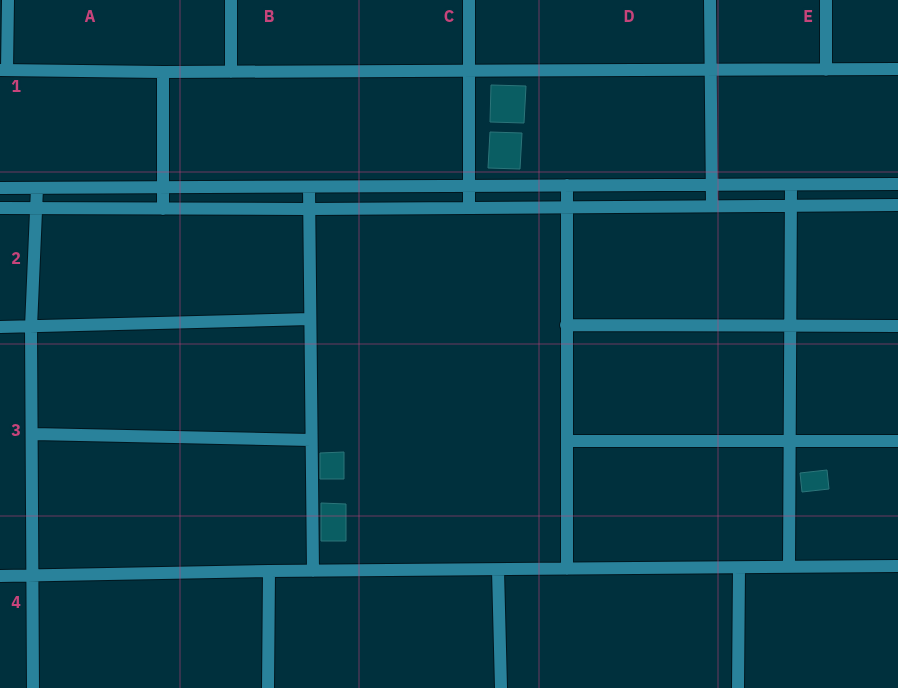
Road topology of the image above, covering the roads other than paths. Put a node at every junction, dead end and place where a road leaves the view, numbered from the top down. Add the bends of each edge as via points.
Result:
1 (8, 0) edge
2 (231, 0) edge
3 (469, 0) edge
4 (710, 0) edge
5 (826, 0) edge
6 (898, 69) edge
7 (3, 70) edge
8 (470, 70) junction
9 (709, 70) junction
10 (826, 70) junction
11 (163, 72) junction
12 (231, 72) junction
13 (898, 184) edge
14 (469, 185) junction
15 (567, 185) junction
16 (711, 185) junction
17 (791, 185) junction
18 (310, 187) junction
19 (0, 188) edge
20 (37, 188) junction
21 (163, 188) junction
22 (792, 205) junction
23 (898, 205) edge
24 (567, 206) junction
25 (712, 206) junction
26 (35, 207) junction
27 (469, 207) junction
28 (0, 208) edge
29 (309, 208) junction
30 (163, 209) junction
31 (310, 319) junction
32 (566, 325) junction
33 (791, 325) junction
34 (898, 326) edge
35 (0, 327) edge
36 (30, 327) junction
37 (33, 434) junction
38 (311, 440) junction
39 (790, 440) junction
40 (568, 441) junction
41 (898, 441) edge
42 (898, 566) edge
43 (789, 567) junction
44 (739, 568) junction
45 (566, 569) junction
46 (498, 570) junction
47 (269, 571) junction
48 (312, 571) junction
49 (0, 576) edge
50 (34, 576) junction
51 (34, 688) edge
52 (268, 688) edge
53 (500, 688) edge
54 (738, 688) edge

1 - 7 street
2 - 12 street
3 - 8 street
4 - 9 street
5 - 10 street
6 - 10 street
7 - 11 street
8 - 9 street
8 - 12 street
8 - 14 street
9 - 10 street
9 - 16 street
11 - 12 street
11 - 21 street
13 - 17 street
14 - 15 street
14 - 18 street
14 - 27 street
15 - 16 street
15 - 24 street
16 - 17 street
16 - 25 street
17 - 22 street
18 - 21 street
18 - 29 street
19 - 20 street
20 - 21 street
20 - 26 street
21 - 30 street
22 - 23 street
22 - 25 street
22 - 33 street
24 - 25 street
24 - 27 street
24 - 32 street
26 - 28 street
26 - 30 street
26 - 36 street
27 - 29 street
29 - 30 street
29 - 31 street
31 - 36 street
31 - 38 street
32 - 33 street
32 - 40 street
33 - 34 street
33 - 39 street
35 - 36 street
36 - 37 street
37 - 38 street
37 - 50 street
38 - 48 street
39 - 40 street
39 - 41 street
39 - 43 street
40 - 45 street
42 - 43 street
43 - 44 street
44 - 45 street
44 - 54 street
45 - 46 street
46 - 48 street
46 - 53 street
47 - 48 street
47 - 50 street
47 - 52 street
49 - 50 street
50 - 51 street

